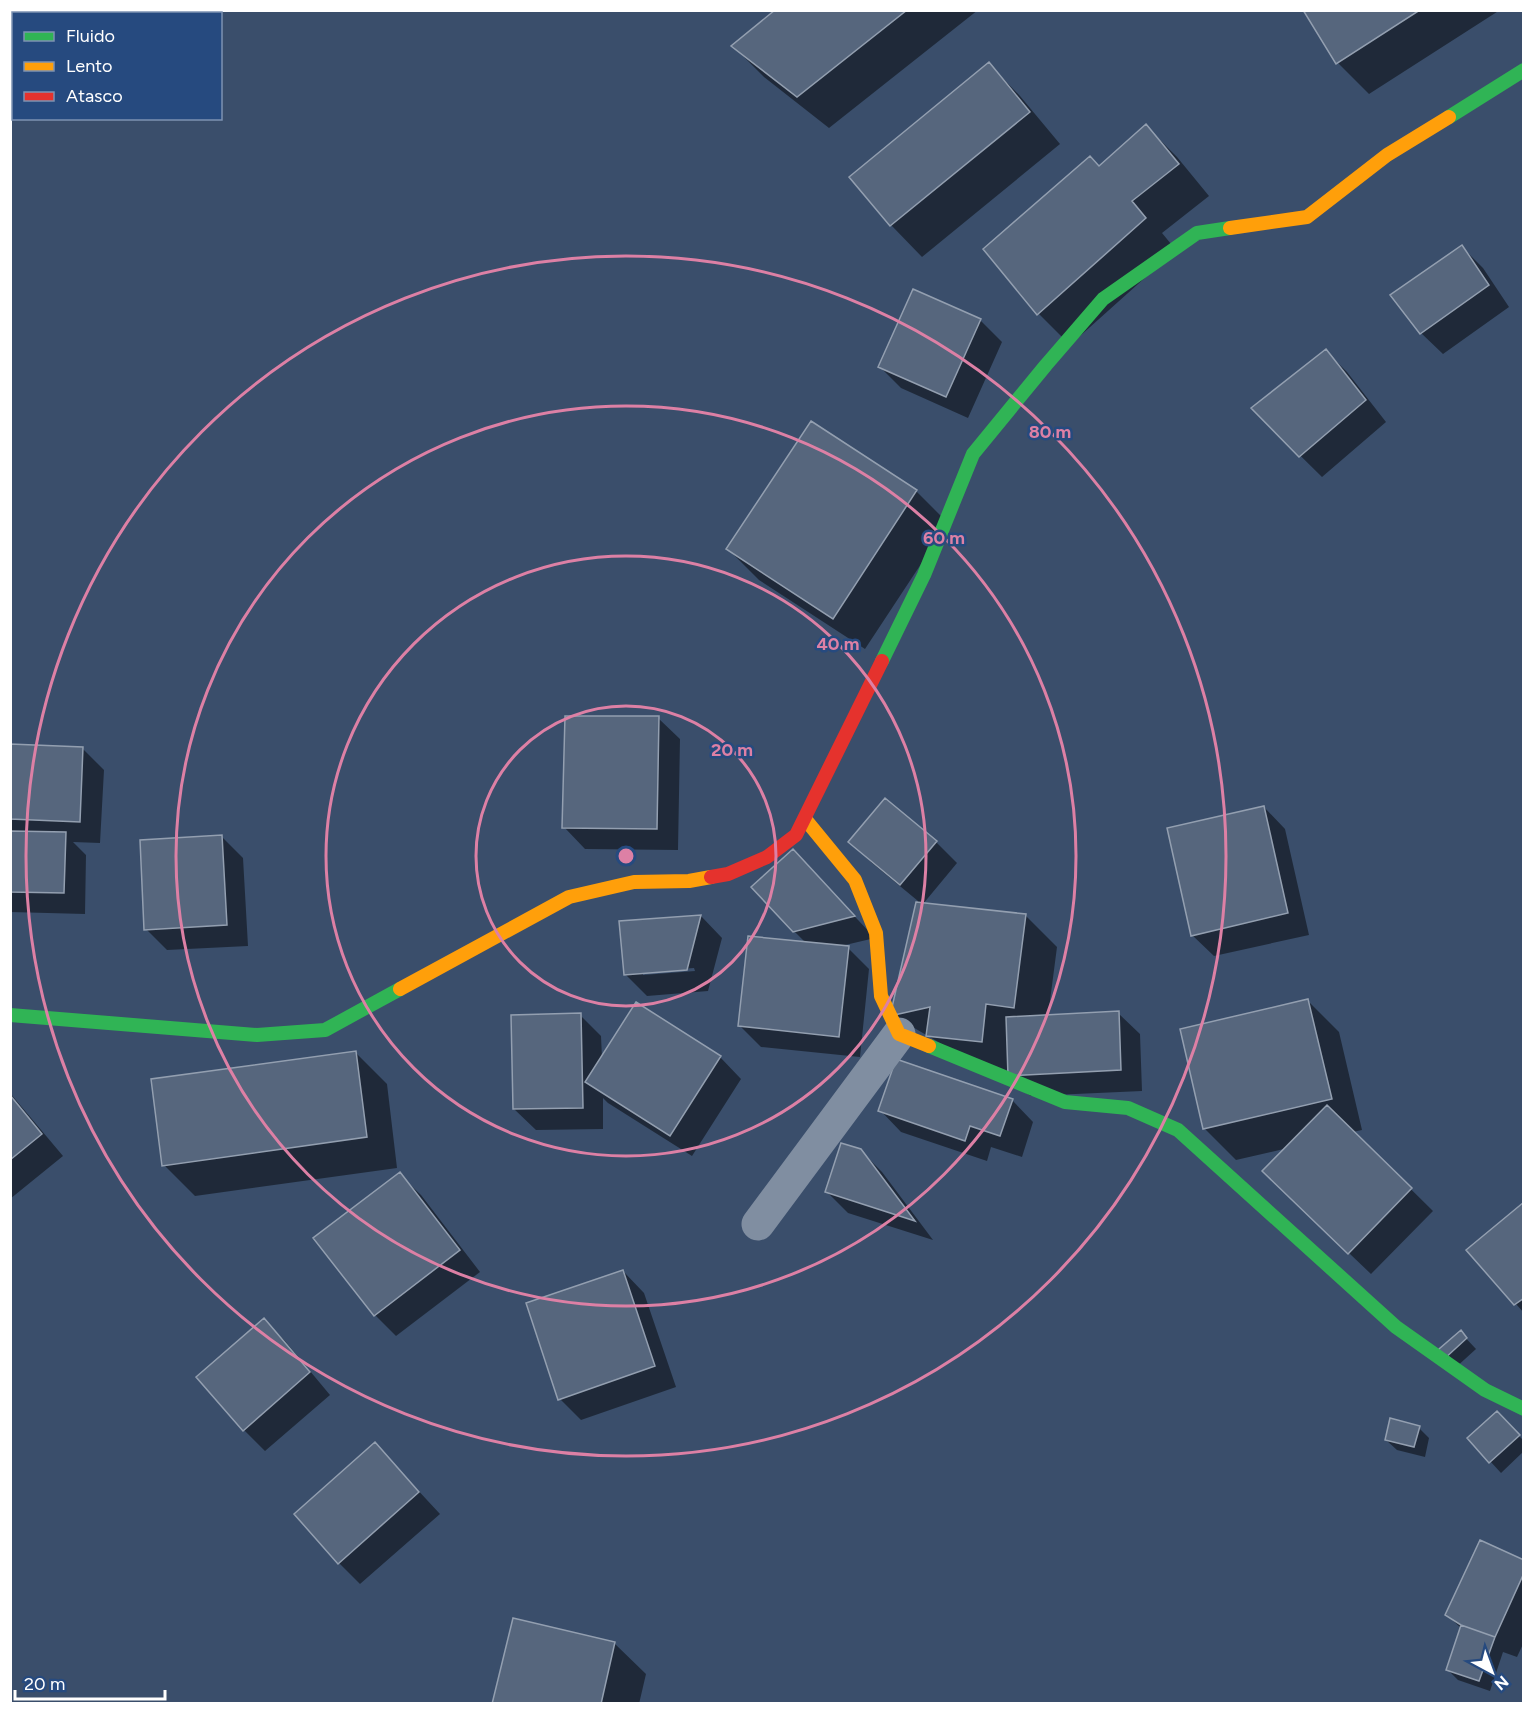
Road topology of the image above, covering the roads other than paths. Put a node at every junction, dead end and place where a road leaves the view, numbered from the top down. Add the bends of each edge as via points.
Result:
1 (1524, 70) edge
2 (805, 819) junction
3 (10, 1015) edge
4 (899, 1034) junction
5 (758, 1224) dead end
6 (1524, 1408) edge

1 - 2 street via 1387,155 1307,217 1197,233 1103,299 973,454 924,575
2 - 3 street via 796,835 767,857 728,874 689,881 634,882 569,897 325,1030 257,1035
2 - 4 street via 855,880 876,933 881,996
4 - 5 street
4 - 6 street via 1065,1102 1128,1108 1178,1130 1396,1327 1485,1390

